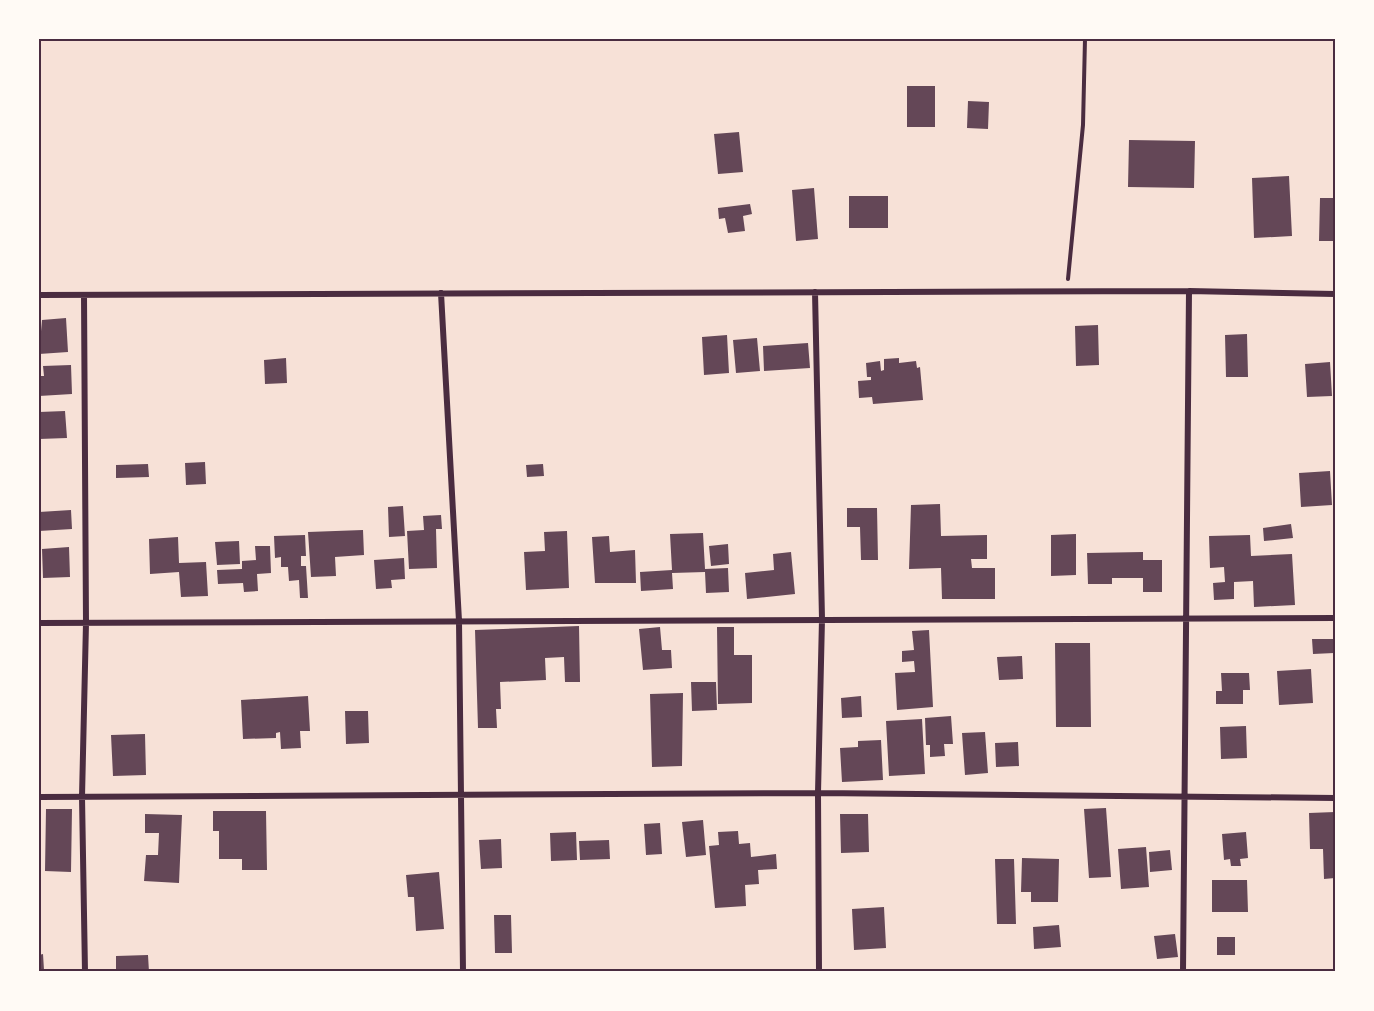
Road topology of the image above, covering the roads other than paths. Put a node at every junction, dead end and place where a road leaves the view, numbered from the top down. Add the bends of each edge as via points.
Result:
1 (1189, 291) junction
2 (815, 292) junction
3 (84, 294) junction
4 (441, 294) junction
5 (1335, 294) edge
6 (39, 295) edge
7 (1186, 618) junction
8 (1335, 618) edge
9 (822, 619) junction
10 (459, 621) junction
11 (39, 623) edge
12 (86, 623) junction
13 (818, 793) junction
14 (460, 795) junction
15 (39, 797) edge
16 (82, 797) junction
17 (1184, 798) junction
18 (1335, 798) edge
19 (85, 972) edge
20 (463, 972) edge
21 (819, 972) edge
22 (1183, 972) edge

1 - 2 street
1 - 5 street
1 - 7 street
2 - 4 street
2 - 9 street
3 - 4 street
3 - 6 street
3 - 12 street
4 - 10 street
7 - 8 street
7 - 9 street
7 - 17 street
9 - 10 street
9 - 13 street
10 - 12 street
10 - 14 street
11 - 12 street
12 - 16 street
13 - 14 street
13 - 17 street
13 - 21 street
14 - 16 street
14 - 20 street
15 - 16 street
16 - 19 street
17 - 18 street
17 - 22 street

